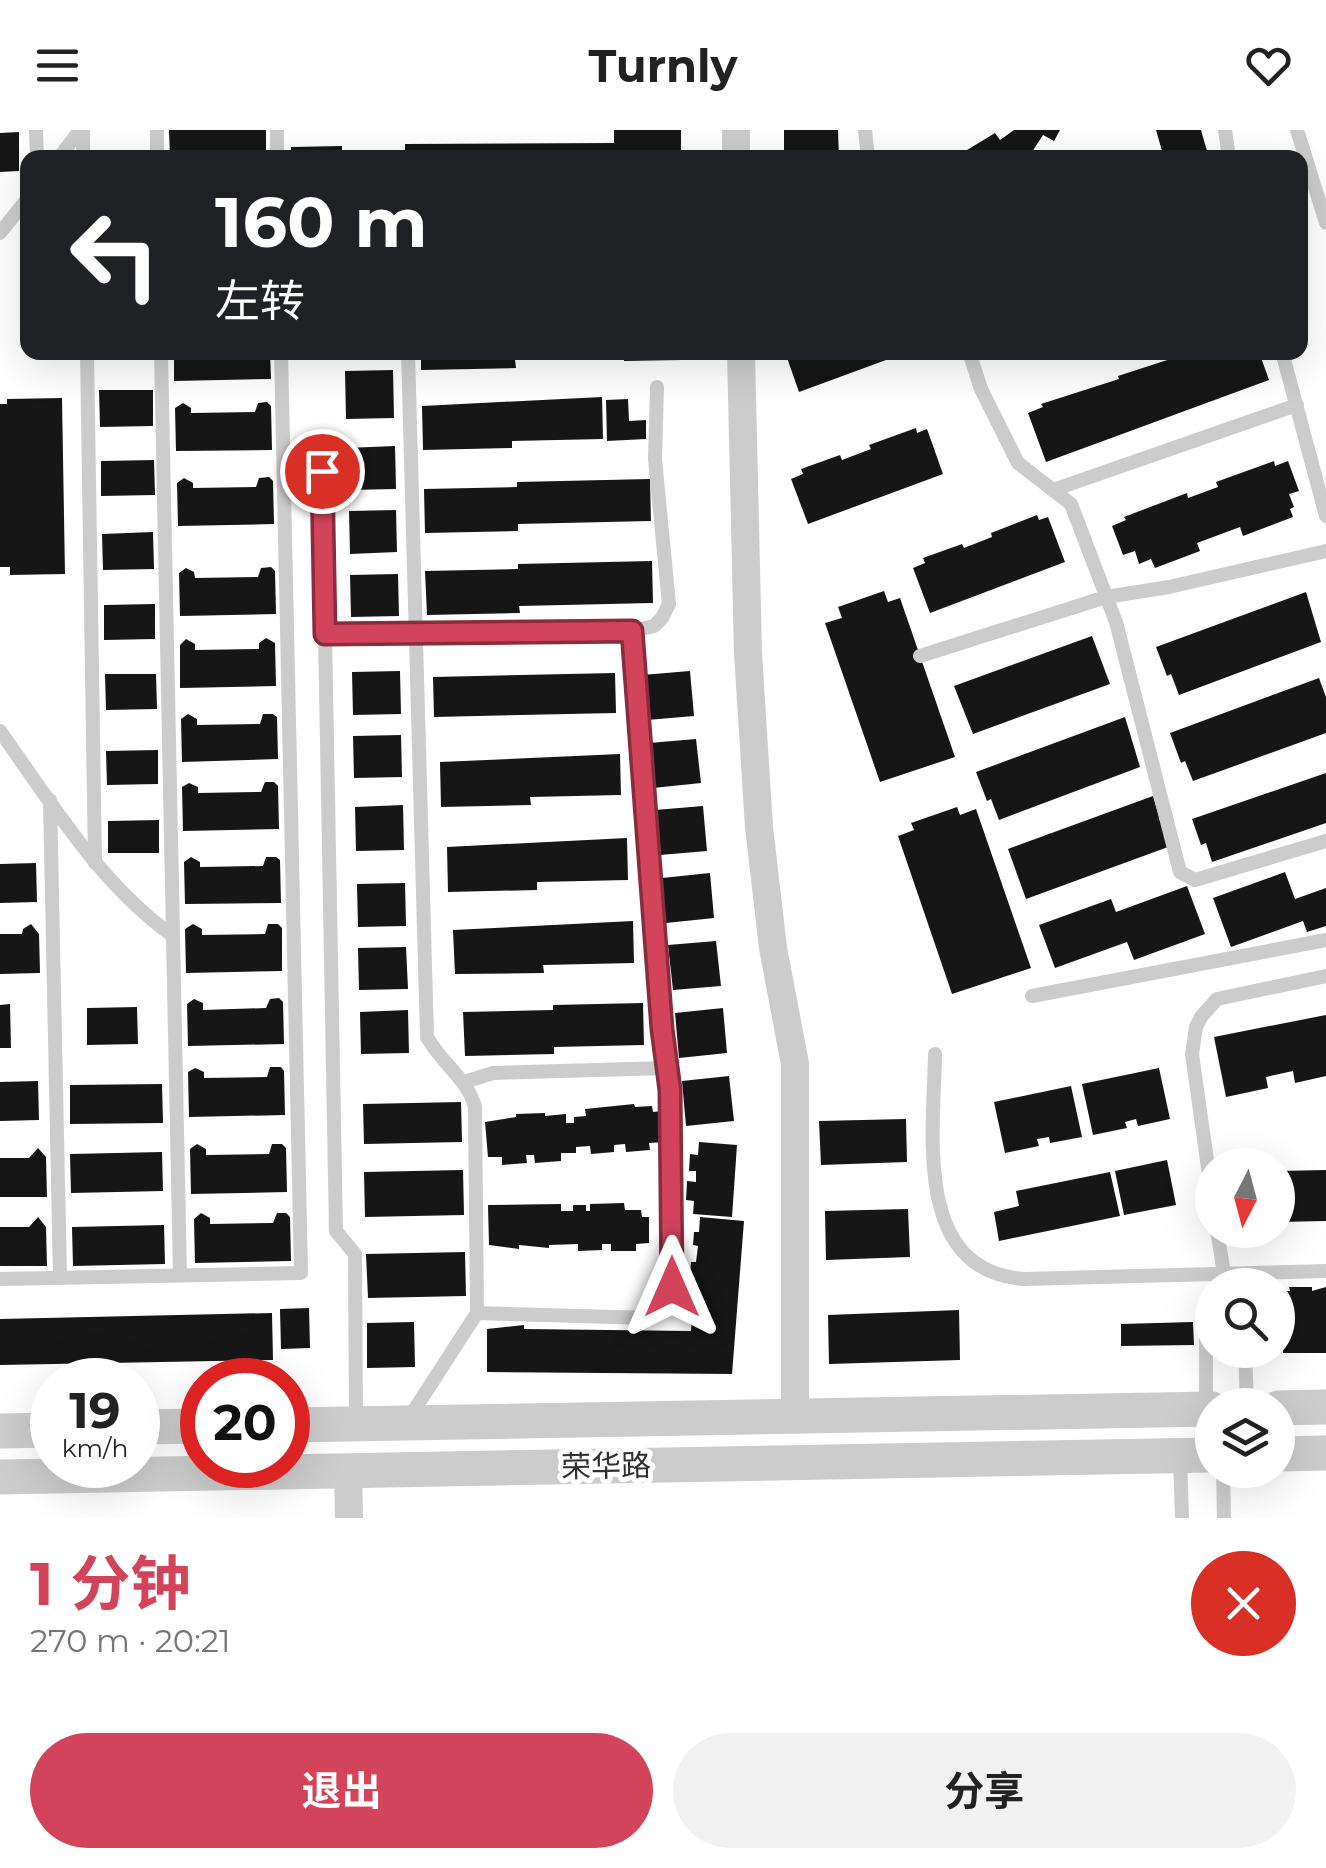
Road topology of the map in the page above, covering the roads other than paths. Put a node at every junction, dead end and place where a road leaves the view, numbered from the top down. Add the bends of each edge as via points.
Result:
1 (81, 130) edge
2 (65, 150) edge
3 (1308, 164) edge
4 (20, 208) edge
5 (1326, 224) edge
6 (0, 234) edge
7 (87, 360) edge
8 (161, 360) edge
9 (282, 360) edge
10 (408, 360) edge
11 (741, 360) edge
12 (972, 360) edge
13 (1284, 360) edge
14 (657, 388) dead end
15 (1297, 405) junction
16 (322, 471) dead end
17 (1053, 490) junction
18 (1326, 516) edge
19 (1326, 551) edge
20 (1106, 597) junction
21 (632, 631) junction
22 (416, 633) junction
23 (325, 634) junction
24 (920, 656) dead end
25 (0, 731) edge
26 (50, 800) junction
27 (1326, 841) edge
28 (96, 864) junction
29 (173, 936) junction
30 (1326, 940) edge
31 (1326, 976) edge
32 (1032, 996) dead end
33 (935, 1054) dead end
34 (667, 1068) junction
35 (464, 1082) junction
36 (1205, 1148) edge
37 (1326, 1270) edge
38 (1295, 1273) edge
39 (180, 1275) junction
40 (60, 1278) junction
41 (0, 1279) edge
42 (1195, 1281) edge
43 (477, 1313) junction
44 (1326, 1407) edge
45 (1295, 1408) edge
46 (1195, 1409) edge
47 (796, 1416) junction
48 (406, 1423) junction
49 (356, 1424) junction
50 (310, 1425) edge
51 (30, 1430) edge
52 (0, 1431) edge
53 (1326, 1453) edge
54 (1295, 1454) edge
55 (1195, 1456) edge
56 (1195, 1460) edge
57 (348, 1470) junction
58 (0, 1478) edge
59 (1223, 1488) edge
60 (349, 1518) edge
61 (1182, 1518) edge
62 (1224, 1518) edge

1 - 2 lane
3 - 5 lane
4 - 6 lane
7 - 28 lane
8 - 29 lane
9 - 39 lane via 301,1273
10 - 22 lane
11 - 47 street via 759,827 794,1064
12 - 17 lane via 1018,462
13 - 15 lane
14 - 21 lane via 669,604 654,626
15 - 17 lane
15 - 18 lane
16 - 23 lane
17 - 20 lane via 1070,504
19 - 20 lane
20 - 24 lane
20 - 27 lane via 1180,872 1195,880
21 - 22 lane
21 - 34 lane
22 - 23 lane
22 - 35 lane via 427,1037
23 - 49 lane via 336,1231 355,1254
25 - 26 lane
26 - 28 lane
26 - 40 lane
28 - 29 lane via 140,913
29 - 39 lane
30 - 32 lane
31 - 36 lane via 1217,999 1201,1017 1192,1054
33 - 42 lane via 937,1195 954,1241 972,1261 1024,1279
34 - 35 lane via 493,1074
34 - 43 lane via 672,1287 666,1304 651,1318
35 - 43 lane via 475,1107
37 - 38 lane
39 - 40 lane
40 - 41 lane
43 - 48 lane
44 - 45 street
46 - 47 street, 荣华路
47 - 48 street, 荣华路
48 - 49 street, 荣华路
49 - 50 street, 荣华路
51 - 52 street
53 - 54 street
55 - 57 street, 荣华路
56 - 61 lane
57 - 58 street, 荣华路
57 - 60 street
59 - 62 lane

